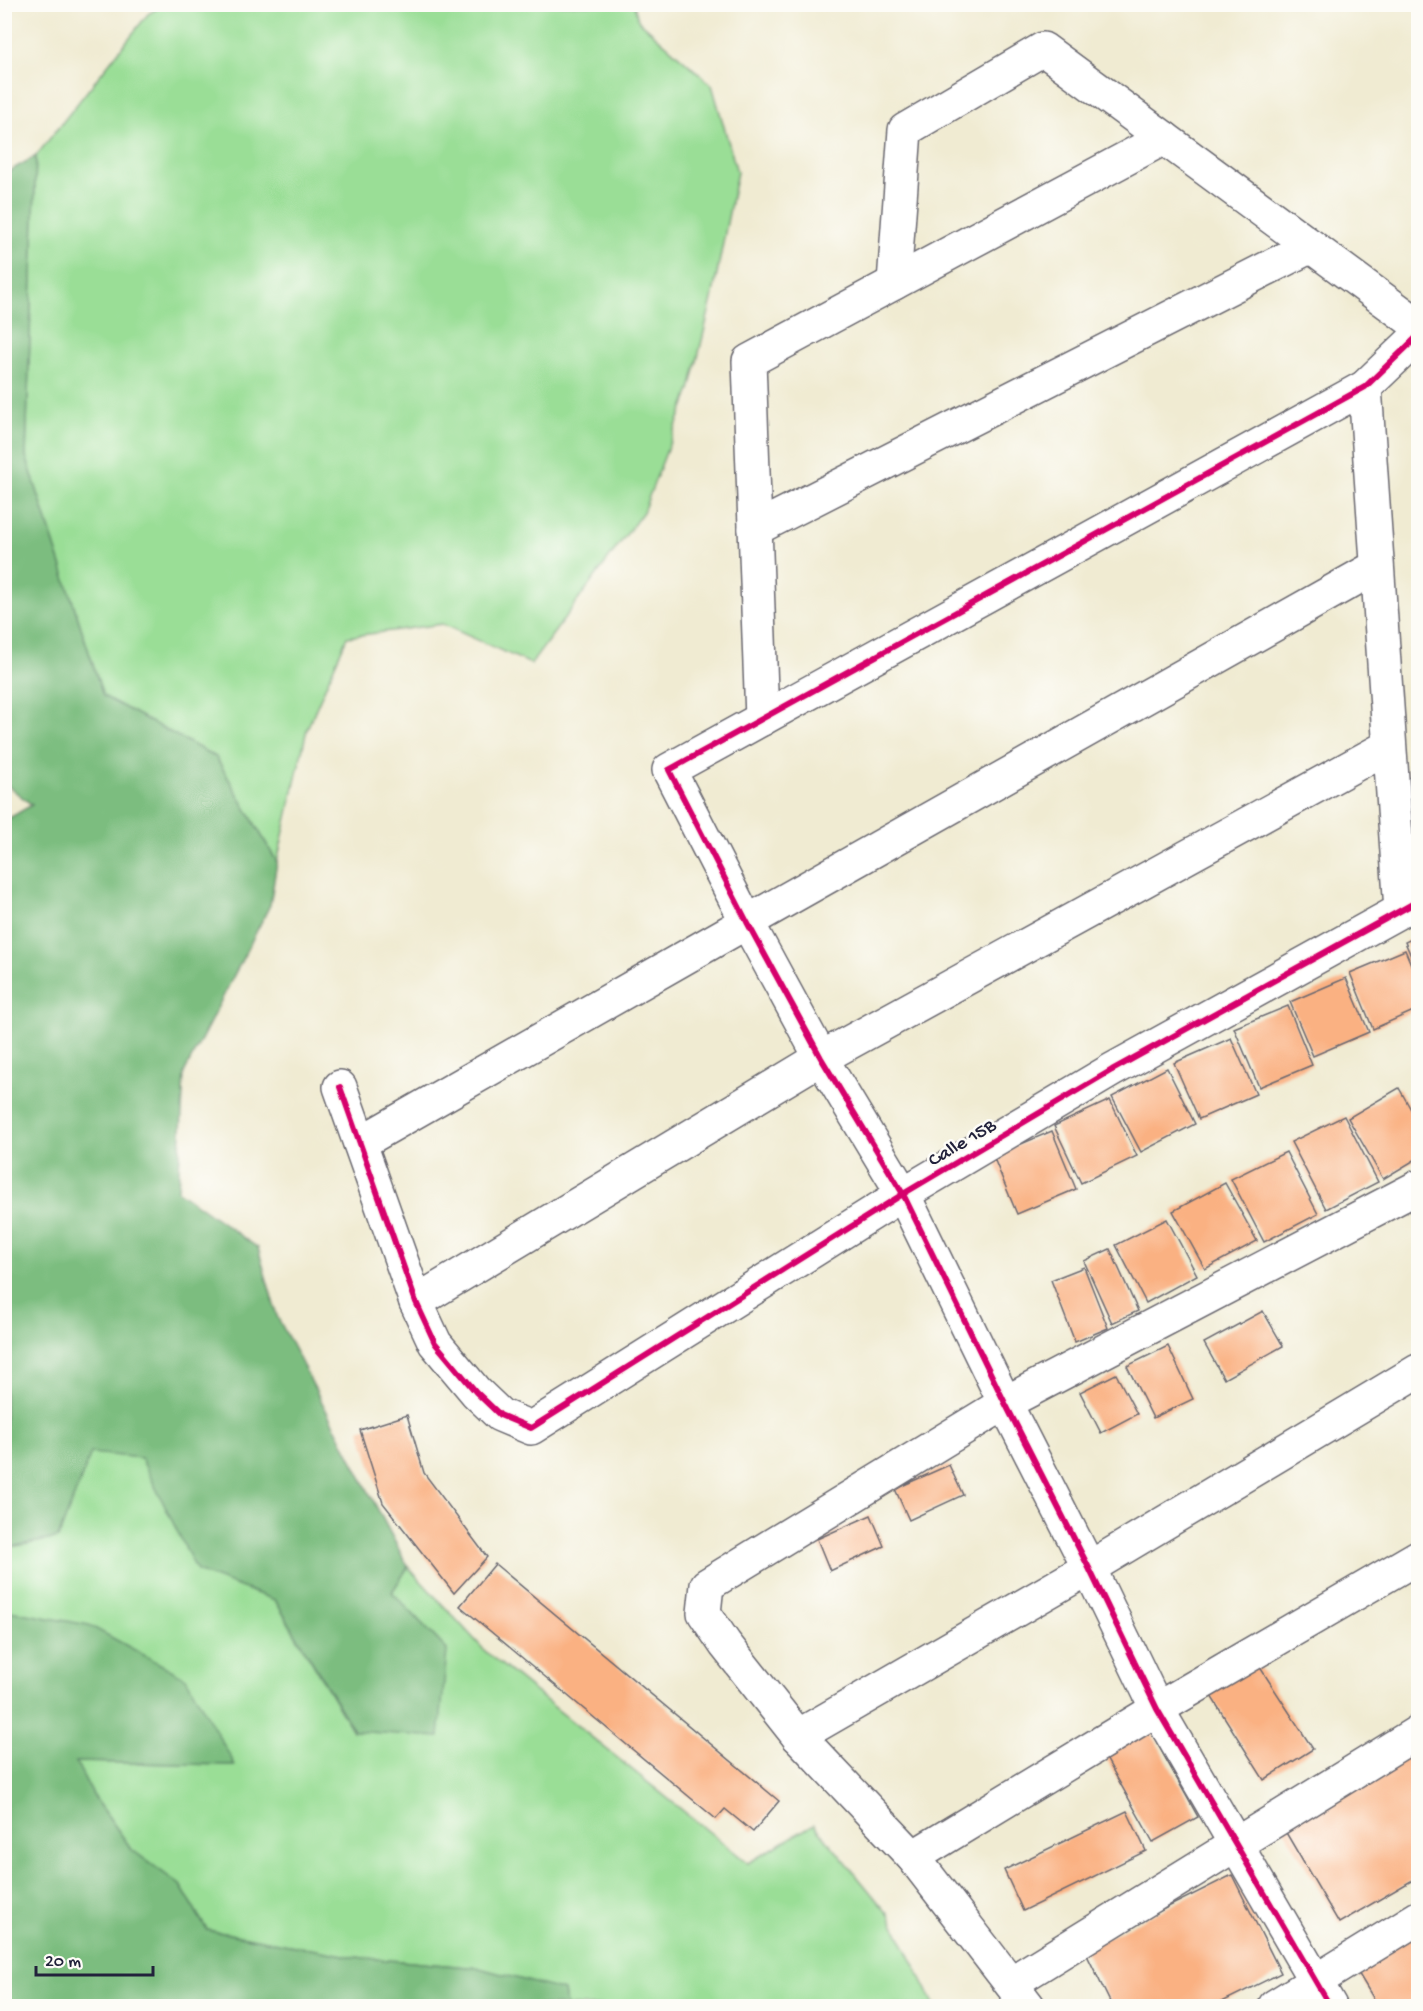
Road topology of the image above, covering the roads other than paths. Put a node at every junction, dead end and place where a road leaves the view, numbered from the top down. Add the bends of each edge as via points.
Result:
1 (1164, 138) junction
2 (1311, 246) junction
3 (894, 283) junction
4 (1419, 325) edge
5 (1419, 336) edge
6 (1365, 387) junction
7 (755, 529) junction
8 (1376, 567) junction
9 (762, 719) junction
10 (1389, 746) junction
11 (1410, 906) edge
12 (747, 922) junction
13 (821, 1058) junction
14 (340, 1086) dead end
15 (360, 1143) junction
16 (1419, 1187) edge
17 (903, 1194) junction
18 (416, 1302) junction
19 (1419, 1371) edge
20 (1005, 1403) junction
21 (1419, 1557) edge
22 (1089, 1568) junction
23 (1157, 1709) junction
24 (1419, 1732) edge
25 (798, 1736) junction
26 (1235, 1846) junction
27 (913, 1857) junction
28 (1419, 1918) edge
29 (1323, 1994) edge
30 (1020, 1995) edge
31 (1275, 2007) edge

1 - 2 street
1 - 3 street
1 - 3 street via 1043,49 905,130
2 - 4 street
2 - 7 street
3 - 7 street via 749,361
5 - 6 street
6 - 8 street
6 - 9 street
7 - 9 street
8 - 10 street
8 - 12 street
9 - 12 street via 669,770
10 - 11 street
10 - 13 street
11 - 17 street, Calle 15B via 1112,1070
12 - 13 street
12 - 15 street
13 - 17 street
13 - 18 street
14 - 15 street
15 - 18 street
16 - 20 street
17 - 18 street, Calle 15B via 531,1428 500,1415 476,1392 435,1343
17 - 20 street
19 - 22 street
20 - 22 street
20 - 25 street via 706,1585 704,1613
21 - 23 street
22 - 23 street
22 - 25 street
23 - 26 street
23 - 27 street
24 - 26 street
25 - 27 street
26 - 29 street
26 - 30 street
27 - 30 street
28 - 29 street
29 - 31 street

